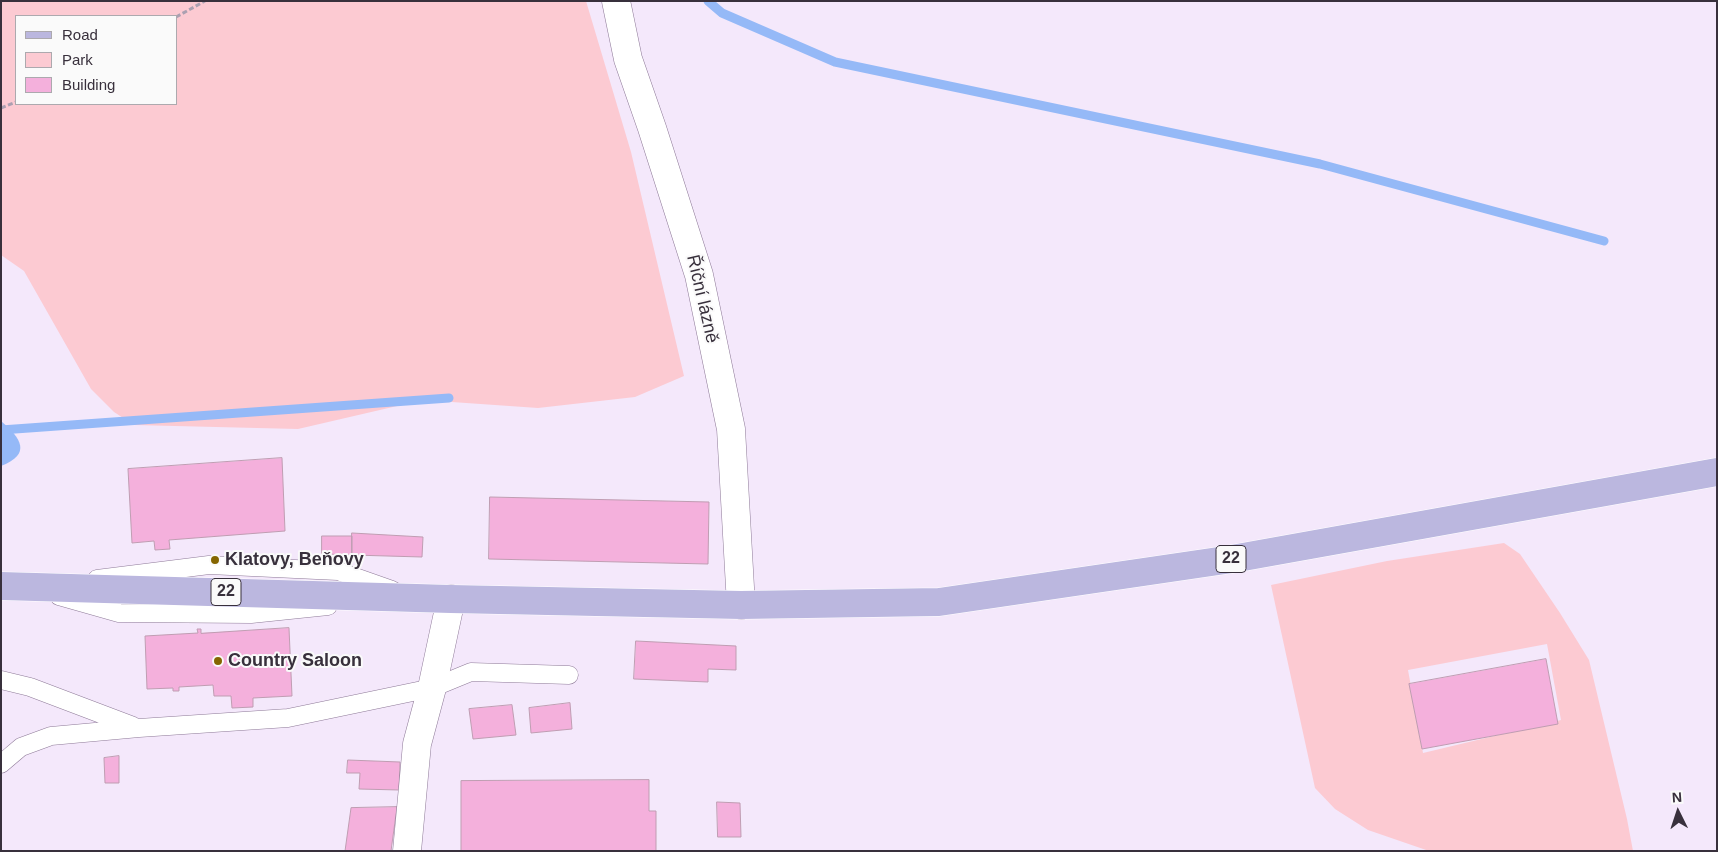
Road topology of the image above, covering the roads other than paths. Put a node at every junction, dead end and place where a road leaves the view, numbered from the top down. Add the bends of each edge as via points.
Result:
1 (616, 1) edge
2 (1717, 472) edge
3 (14, 586) edge
4 (451, 599) junction
5 (741, 605) junction
6 (569, 676) dead end
7 (1, 680) edge
8 (432, 688) junction
9 (139, 728) junction
10 (1, 764) edge
11 (407, 851) edge

1 - 5 street, Říční lázně via 628,59 699,275 731,429
2 - 5 main road, 22 via 1232,559 939,602
3 - 4 main road, 22
4 - 5 main road, 22
4 - 8 street
6 - 8 lane via 471,672
7 - 9 lane via 30,687
8 - 9 lane via 288,718
8 - 11 street via 416,744
9 - 10 lane via 51,736 21,747

